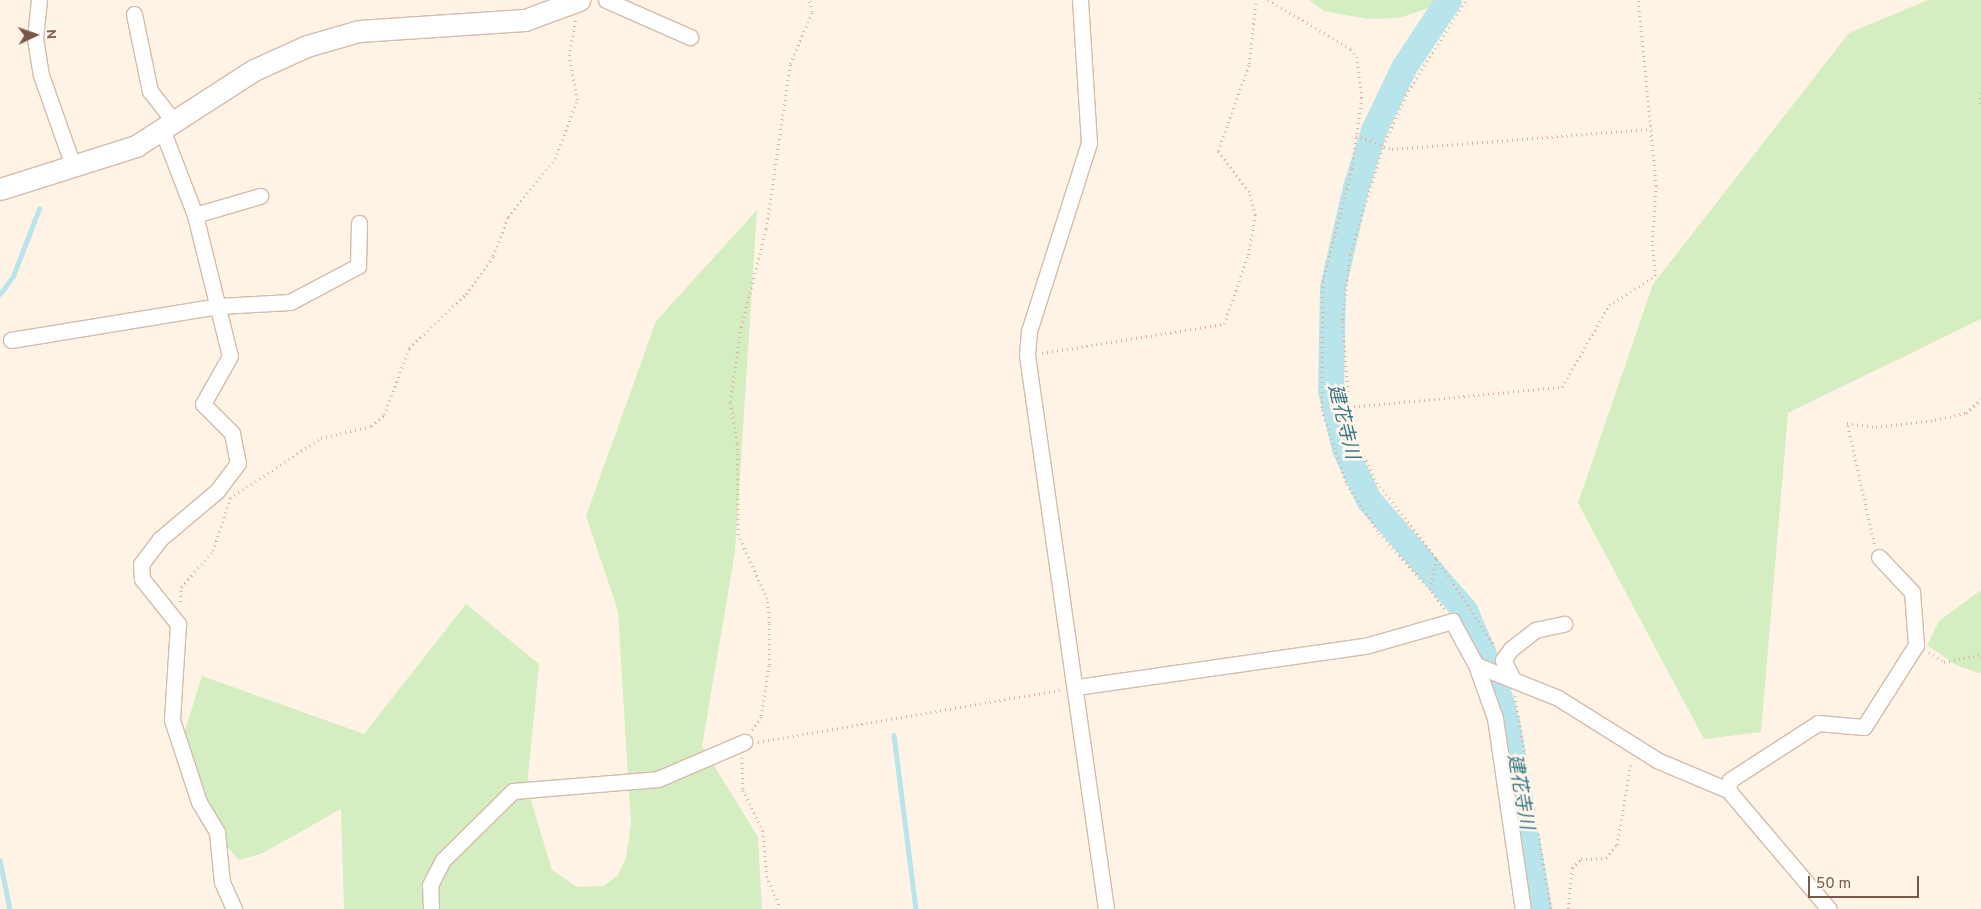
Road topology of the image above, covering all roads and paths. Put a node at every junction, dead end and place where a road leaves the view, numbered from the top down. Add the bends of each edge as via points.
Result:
1 (39, 0) edge
2 (579, 0) edge
3 (606, 0) edge
4 (809, 0) edge
5 (1080, 0) edge
6 (1256, 0) edge
7 (1268, 0) edge
8 (1466, 0) edge
9 (1638, 0) edge
10 (134, 14) dead end
11 (690, 37) dead end
12 (1981, 93) edge
13 (1981, 106) edge
14 (168, 127) junction
15 (1651, 129) junction
16 (1356, 136) junction
17 (1383, 146) junction
18 (73, 166) junction
19 (0, 189) edge
20 (260, 196) dead end
21 (195, 215) junction
22 (359, 223) dead end
23 (219, 306) junction
24 (11, 340) dead end
25 (1028, 355) junction
26 (1981, 399) edge
27 (1349, 407) junction
28 (1879, 557) joint
29 (1436, 558) junction
30 (1430, 589) junction
31 (1452, 621) junction
32 (178, 624) junction
33 (1564, 624) dead end
34 (1916, 644) junction
35 (1981, 655) edge
36 (1479, 666) junction
37 (1506, 669) junction
38 (1076, 687) junction
39 (744, 742) junction
40 (1636, 748) junction
41 (1728, 790) junction
42 (234, 909) edge
43 (431, 909) edge
44 (780, 909) edge
45 (1106, 909) edge
46 (1523, 909) edge
47 (1551, 909) edge
48 (1568, 909) edge
49 (1829, 909) edge

1 - 18 street via 35,38 41,75
2 - 14 street via 525,20 359,31 307,46 254,70
2 - 32 path via 569,56 577,100 555,159 508,217 493,256 466,294 409,348 384,415 371,426 321,438 230,498 213,551 181,587
3 - 11 street
4 - 39 path via 810,20 790,64 766,229 741,327 730,402 737,443 738,536 767,599 769,623 769,665 761,716
5 - 25 street via 1089,143 1029,331
6 - 25 path via 1249,64 1218,151 1249,192 1255,215 1248,255 1224,324
7 - 16 path via 1351,49 1357,57 1362,98
8 - 17 path via 1408,91
9 - 15 path
10 - 14 street via 150,91
12 - 13 path
14 - 18 street
14 - 21 street
15 - 17 path
15 - 27 path via 1656,186 1652,242 1655,276 1609,304 1562,387
16 - 17 path
16 - 30 path via 1352,169 1323,282 1322,410 1347,484 1379,533
17 - 27 path via 1350,254 1342,320
18 - 19 street
20 - 21 street
21 - 23 street
22 - 23 street via 358,266 290,302
23 - 24 street
23 - 32 street via 230,356 203,404 232,433 238,463 218,491 160,538 141,564 142,579
25 - 38 street
26 - 28 path via 1966,413 1936,420 1876,428 1846,424 1868,528
27 - 29 path via 1357,442 1377,484
28 - 34 street via 1912,592
29 - 30 path
29 - 37 path
30 - 31 path
31 - 36 street
31 - 38 street via 1365,646
32 - 42 street via 172,720 199,802 217,832 222,882
33 - 37 street via 1535,630
34 - 35 path via 1944,662
34 - 41 street via 1864,727 1818,724 1730,780
36 - 37 street
36 - 46 street via 1503,760 1510,843
37 - 40 street
37 - 47 path
38 - 39 path via 781,740
38 - 45 street
39 - 43 street via 658,779 513,791 442,860 430,885
39 - 44 path via 743,790 763,831 767,876
40 - 41 street
40 - 48 path via 1626,782 1617,845 1606,858 1581,859 1572,868
41 - 49 street

